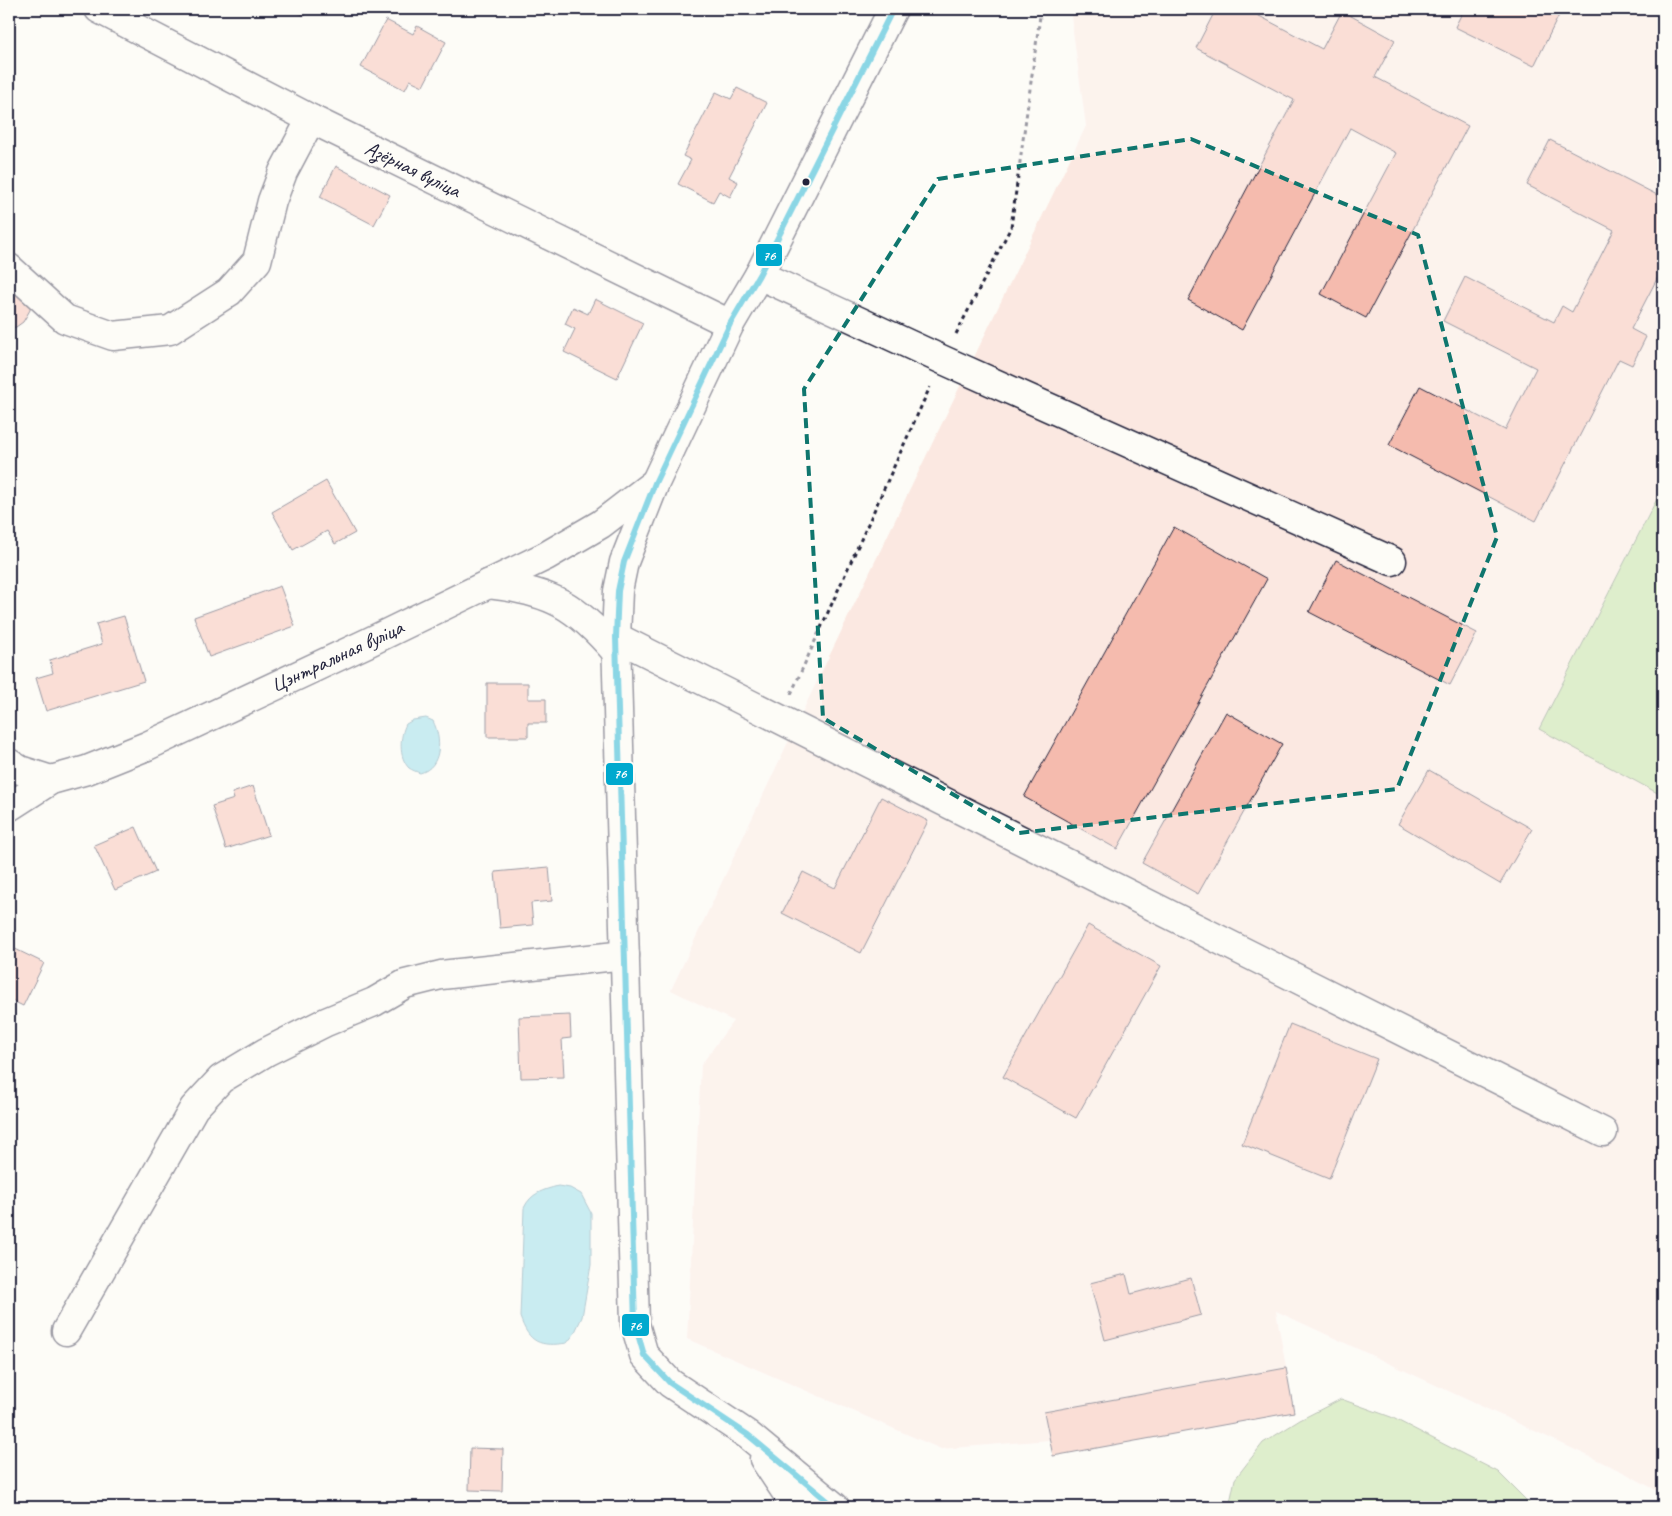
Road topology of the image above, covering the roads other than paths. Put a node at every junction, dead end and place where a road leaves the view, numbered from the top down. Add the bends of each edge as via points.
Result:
1 (100, 9) edge
2 (893, 9) edge
3 (311, 119) junction
4 (9, 268) edge
5 (759, 275) junction
6 (730, 324) junction
7 (655, 483) junction
8 (1392, 561) dead end
9 (488, 584) junction
10 (616, 645) junction
11 (9, 764) edge
12 (51, 780) junction
13 (9, 808) edge
14 (625, 956) junction
15 (1603, 1132) dead end
16 (66, 1332) dead end
17 (748, 1435) junction
18 (796, 1507) edge
19 (835, 1507) edge

1 - 3 street, Азёрная вуліца
2 - 5 street, Цэнтральная вуліца
3 - 4 street via 283,172 257,261 228,292 170,330 114,336 65,319
3 - 6 street, Азёрная вуліца
5 - 6 street, Цэнтральная вуліца
5 - 8 street
6 - 7 street, Цэнтральная вуліца
7 - 9 street, Цэнтральная вуліца via 601,524
7 - 10 street, Цэнтральная вуліца via 624,562 618,591
9 - 10 street via 530,590 568,606
9 - 12 street, Цэнтральная вуліца via 140,749
10 - 14 street, Цэнтральная вуліца
10 - 15 street
11 - 12 street
12 - 13 street, Цэнтральная вуліца
14 - 16 street via 450,974 405,984 374,1002 266,1052 221,1079 194,1108
14 - 17 street, Цэнтральная вуліца via 635,1324 644,1354 670,1383
17 - 18 street
17 - 19 street, Цэнтральная вуліца

